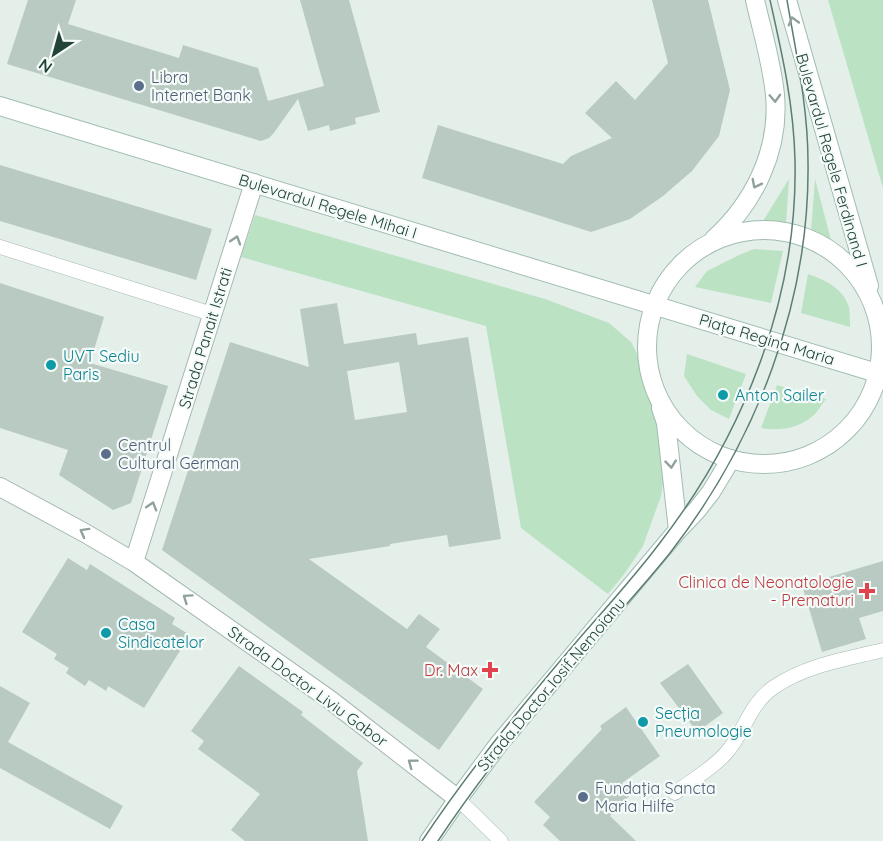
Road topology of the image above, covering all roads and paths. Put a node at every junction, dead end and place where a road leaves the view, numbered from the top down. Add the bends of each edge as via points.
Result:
1 (755, 0) edge
2 (787, 0) edge
3 (0, 106) edge
4 (254, 183) junction
5 (706, 246) junction
6 (0, 247) edge
7 (655, 305) junction
8 (212, 314) junction
9 (878, 320) junction
10 (881, 374) edge
11 (654, 387) junction
12 (731, 459) junction
13 (0, 487) edge
14 (678, 530) junction
15 (134, 561) junction
16 (883, 650) edge
17 (675, 793) dead end
18 (458, 799) junction
19 (429, 841) edge
20 (501, 841) edge

1 -> 5 main road, Bulevardul Regele Ferdinand I via 774,90 771,143 747,202
9 -> 2 main road, Bulevardul Regele Ferdinand I
3 - 4 main road, Bulevardul Regele Mihai I
4 - 7 main road, Bulevardul Regele Mihai I
8 -> 4 main road, Strada Panait Istrati
5 - 7 main road via 674,273
5 - 9 main road via 758,230 791,233 816,242 848,266 860,281
6 - 8 lane
7 - 10 main road, Piața Regina Maria
7 - 11 main road via 647,346
15 -> 8 main road, Strada Panait Istrati
9 - 10 main road
10 - 12 main road via 857,419 827,447 788,462 747,463
11 - 12 main road via 675,422 690,437
11 -> 14 main road via 666,423
12 - 14 main road, Strada Doctor Iosif Nemoianu via 698,510
15 -> 13 main road, Strada Doctor Liviu Gabor
14 - 18 main road, Strada Doctor Iosif Nemoianu
18 -> 15 main road, Strada Doctor Liviu Gabor via 328,699
16 - 17 lane via 822,666 774,687 757,702 727,753
18 - 19 main road, Strada Doctor Iosif Nemoianu
18 - 20 lane

